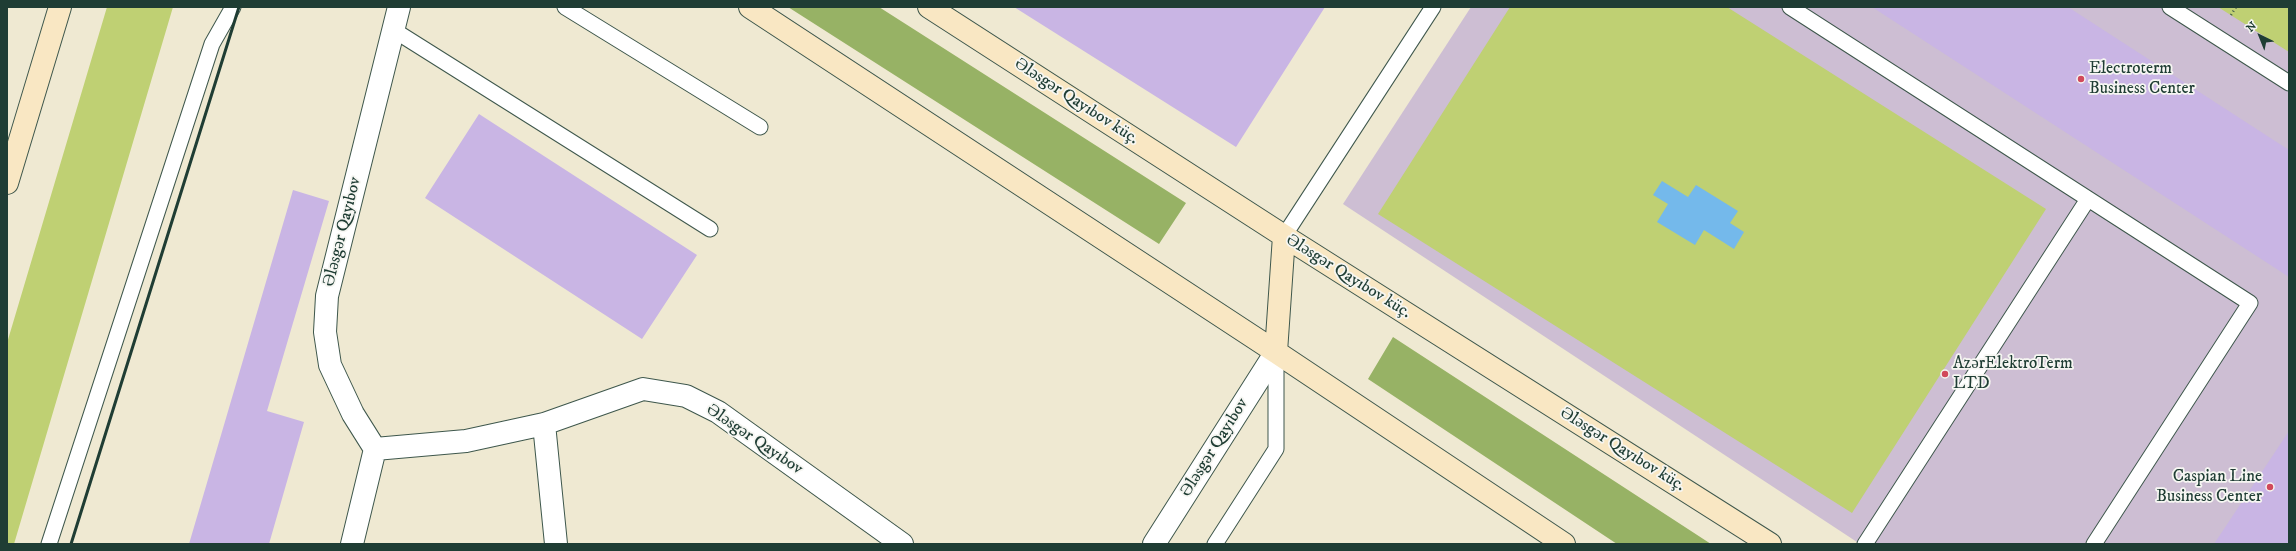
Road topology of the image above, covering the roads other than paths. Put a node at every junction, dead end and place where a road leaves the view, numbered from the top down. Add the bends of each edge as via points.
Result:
1 (60, 7) edge
2 (233, 7) edge
3 (398, 7) edge
4 (565, 7) edge
5 (750, 7) edge
6 (929, 7) edge
7 (1433, 7) edge
8 (1790, 7) edge
9 (2170, 7) edge
10 (392, 29) junction
11 (2289, 83) edge
12 (760, 127) dead end
13 (7, 182) edge
14 (2088, 199) junction
15 (710, 229) dead end
16 (1284, 236) junction
17 (1276, 352) junction
18 (544, 424) junction
19 (375, 449) junction
20 (49, 544) edge
21 (352, 544) edge
22 (556, 544) edge
23 (902, 544) edge
24 (1154, 544) edge
25 (1215, 544) edge
26 (1564, 544) edge
27 (1770, 544) edge
28 (1865, 544) edge
29 (2094, 544) edge

1 - 13 main road
2 - 20 lane via 212,44
3 - 10 street, Ələsgər Qayıbov
4 - 12 lane
5 - 17 main road
6 - 16 main road, Ələsgər Qayıbov küç.
7 - 16 lane
8 - 14 lane
9 - 11 lane
10 - 15 lane
10 - 19 street, Ələsgər Qayıbov via 328,296 324,332 330,365 353,414
14 - 28 lane
14 - 29 lane via 2250,303
16 - 17 main road
16 - 27 main road, Ələsgər Qayıbov küç.
17 - 24 street, Ələsgər Qayıbov
17 - 25 lane via 1276,449
17 - 26 main road
18 - 19 street, Ələsgər Qayıbov via 466,441
18 - 22 street
18 - 23 street, Ələsgər Qayıbov via 644,389 686,396 718,412
19 - 21 street

